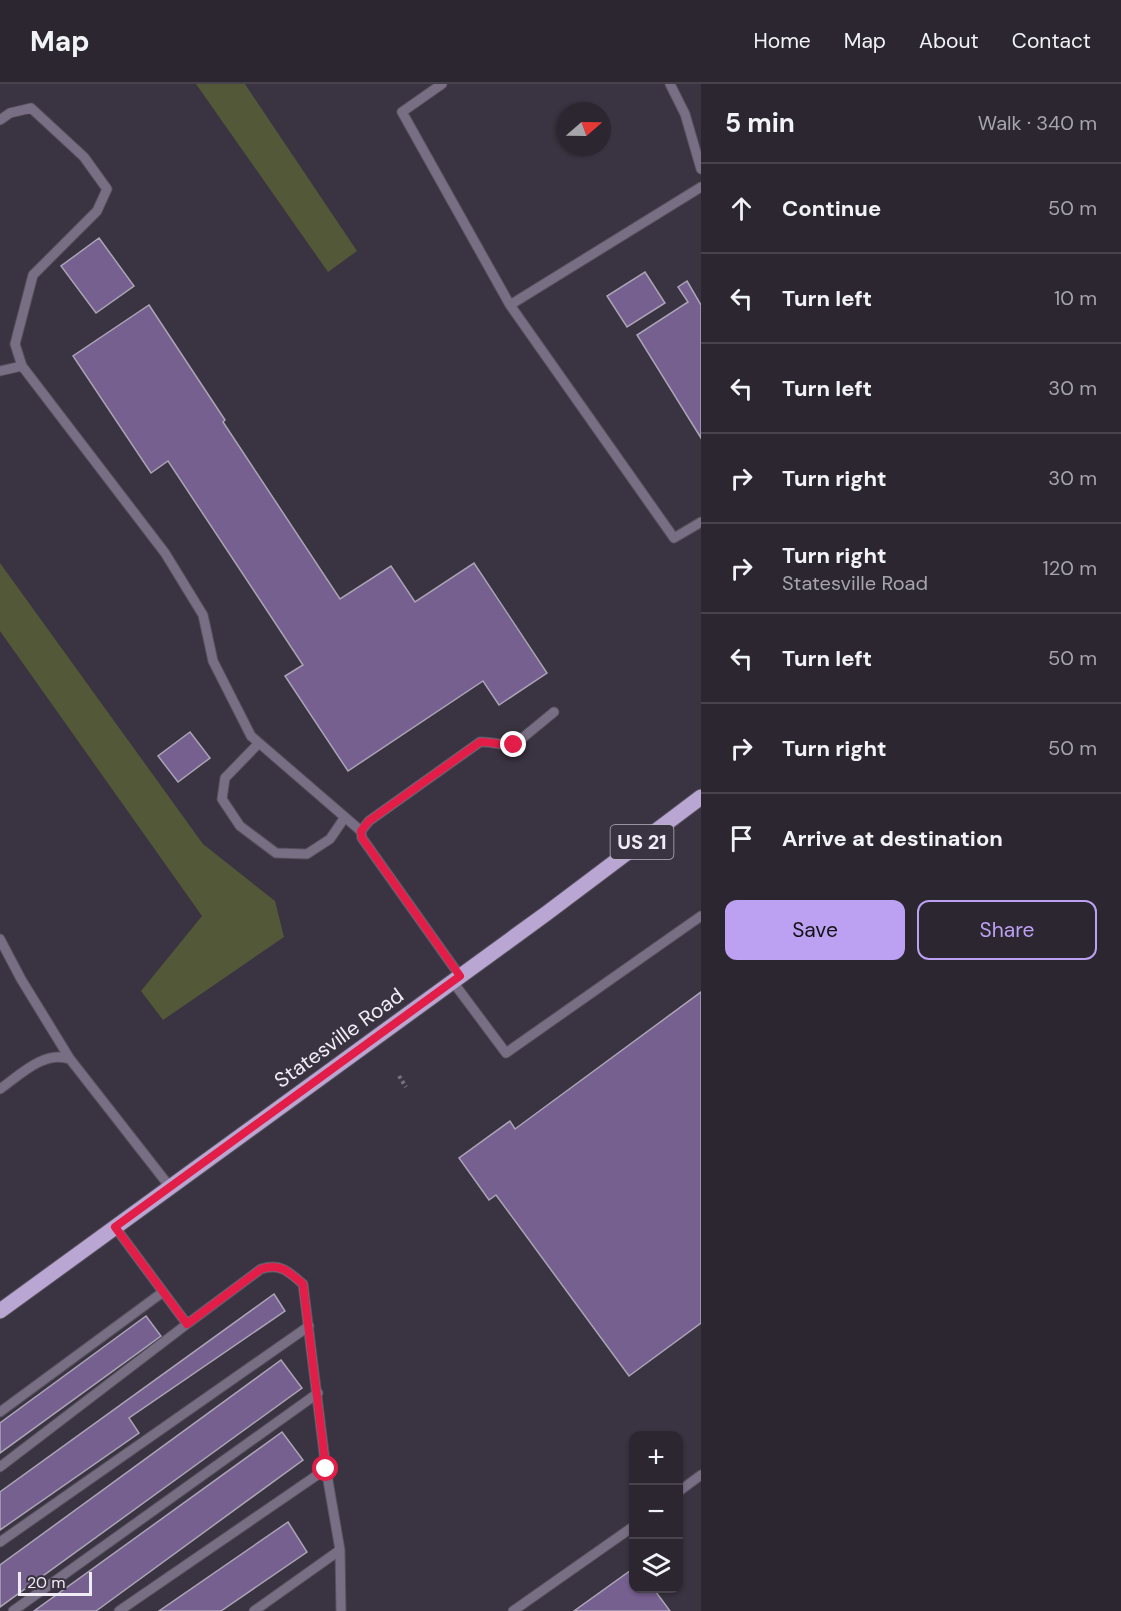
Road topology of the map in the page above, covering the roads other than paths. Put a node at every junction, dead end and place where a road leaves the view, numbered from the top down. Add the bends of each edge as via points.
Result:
1 (442, 84) edge
2 (669, 84) edge
3 (0, 120) edge
4 (701, 169) edge
5 (701, 187) edge
6 (510, 305) junction
7 (22, 366) junction
8 (0, 371) edge
9 (701, 522) edge
10 (554, 712) dead end
11 (259, 743) junction
12 (701, 797) edge
13 (345, 817) junction
14 (361, 831) junction
15 (701, 916) edge
16 (0, 939) edge
17 (456, 979) junction
18 (70, 1059) junction
19 (0, 1089) edge
20 (170, 1187) junction
21 (115, 1227) junction
22 (163, 1292) junction
23 (0, 1311) edge
24 (187, 1324) junction
25 (309, 1326) junction
26 (318, 1393) junction
27 (0, 1412) edge
28 (0, 1467) edge
29 (326, 1469) junction
30 (701, 1475) edge
31 (683, 1488) edge
32 (629, 1529) edge
33 (0, 1542) edge
34 (340, 1550) junction
35 (13, 1611) edge
36 (119, 1611) edge
37 (254, 1611) edge
38 (341, 1611) edge
39 (513, 1611) edge

1 - 6 lane via 402,111
2 - 4 lane via 685,114
3 - 7 lane via 31,108 84,157 107,189 98,211 33,275 15,344
5 - 6 lane
6 - 9 lane via 674,538
7 - 8 lane
7 - 11 lane via 165,553 203,615 213,661 251,736
10 - 14 lane via 514,745 480,742 369,821
11 - 13 lane
11 - 13 lane via 225,778 222,798 240,826 276,853 307,854 330,838
12 - 17 main road, Statesville Road / US 21
13 - 14 lane
14 - 17 lane
15 - 17 lane via 506,1053
16 - 18 lane
17 - 20 main road, Statesville Road / US 21
18 - 19 lane via 61,1055 44,1059
18 - 20 lane
20 - 21 main road, Statesville Road / US 21
21 - 22 lane
21 - 23 main road, Statesville Road / US 21
22 - 24 lane
22 - 27 lane
24 - 25 lane via 261,1269 273,1265 303,1284
24 - 28 lane
25 - 26 lane
25 - 33 lane
26 - 29 lane
26 - 35 lane
29 - 34 lane
29 - 36 lane
30 - 31 lane
32 - 39 lane
34 - 37 lane
34 - 38 lane

